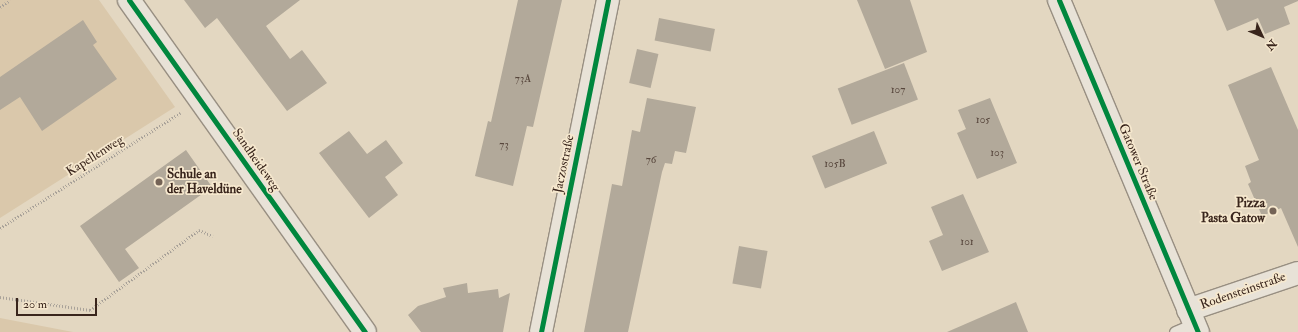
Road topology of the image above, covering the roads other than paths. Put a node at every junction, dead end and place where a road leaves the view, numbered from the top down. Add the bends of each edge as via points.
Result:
1 (129, 0) edge
2 (608, 0) edge
3 (1059, 0) edge
4 (1298, 273) edge
5 (1189, 324) edge
6 (365, 332) edge
7 (541, 332) edge

1 - 6 street, Sandheideweg
2 - 7 street, Jaczostraße
3 - 5 street, Gatower Straße
4 - 5 street, Rodensteinstraße

